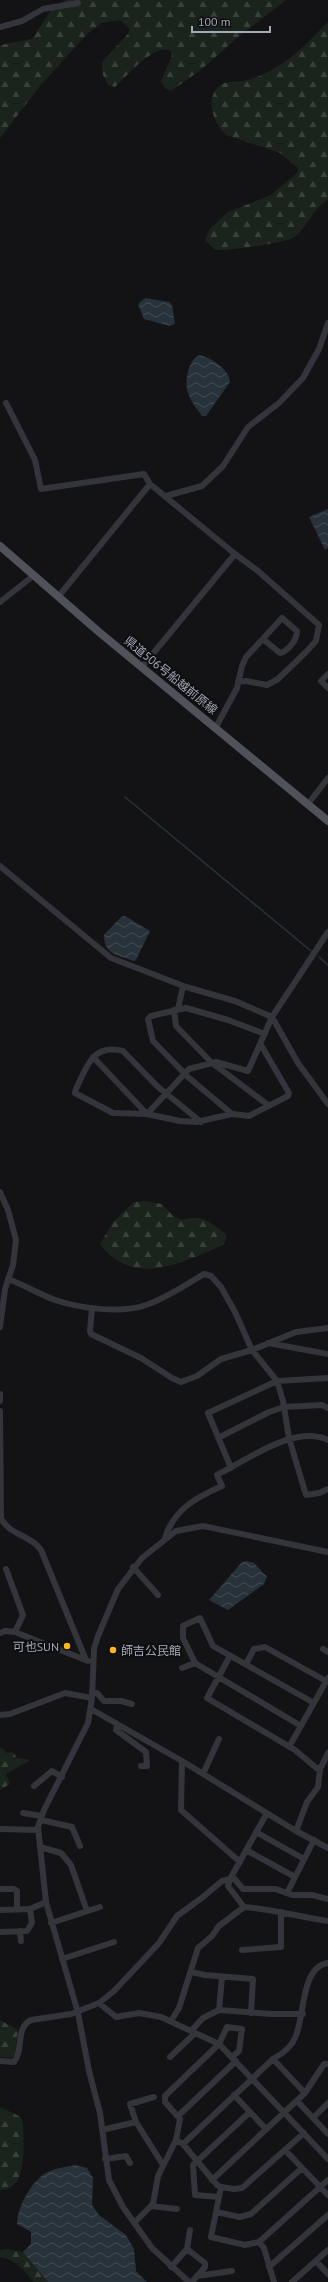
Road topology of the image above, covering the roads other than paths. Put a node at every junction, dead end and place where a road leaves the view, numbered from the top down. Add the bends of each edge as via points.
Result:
1 (78, 3) dead end
2 (0, 27) edge
3 (328, 323) edge
4 (6, 403) dead end
5 (150, 484) junction
6 (166, 496) junction
7 (0, 546) edge
8 (235, 554) junction
9 (33, 576) junction
10 (58, 597) junction
11 (0, 602) edge
12 (263, 639) junction
13 (142, 667) junction
14 (328, 674) edge
15 (238, 682) junction
16 (328, 688) edge
17 (216, 727) junction
18 (328, 778) edge
19 (308, 804) junction
20 (328, 821) edge
21 (0, 866) edge
22 (328, 932) edge
23 (183, 986) junction
24 (176, 1009) junction
25 (272, 1017) junction
26 (265, 1034) junction
27 (261, 1044) junction
28 (93, 1057) junction
29 (212, 1062) junction
30 (184, 1073) junction
31 (167, 1095) junction
32 (328, 1104) edge
33 (268, 1106) junction
34 (147, 1114) junction
35 (232, 1114) junction
36 (202, 1122) junction
37 (0, 1192) edge
38 (8, 1279) junction
39 (92, 1308) junction
40 (0, 1327) edge
41 (328, 1328) edge
42 (268, 1343) junction
43 (252, 1350) junction
44 (328, 1354) edge
45 (328, 1378) edge
46 (277, 1381) junction
47 (0, 1394) edge
48 (0, 1401) edge
49 (284, 1407) junction
50 (328, 1408) edge
51 (0, 1411) edge
52 (0, 1424) edge
53 (218, 1438) junction
54 (289, 1438) junction
55 (328, 1440) edge
56 (231, 1468) junction
57 (0, 1489) edge
58 (328, 1489) edge
59 (165, 1538) junction
60 (328, 1552) edge
61 (133, 1567) junction
62 (6, 1569) dead end
63 (158, 1595) dead end
64 (15, 1632) junction
65 (0, 1633) edge
66 (230, 1656) junction
67 (86, 1660) junction
68 (195, 1663) junction
69 (93, 1664) junction
70 (246, 1664) junction
71 (182, 1668) dead end
72 (218, 1677) junction
73 (327, 1680) edge
74 (92, 1691) junction
75 (92, 1698) junction
76 (314, 1703) junction
77 (132, 1704) dead end
78 (91, 1709) junction
79 (0, 1715) edge
80 (117, 1724) junction
81 (301, 1726) junction
82 (219, 1738) dead end
83 (289, 1747) junction
84 (328, 1752) edge
85 (182, 1761) junction
86 (141, 1766) dead end
87 (320, 1771) junction
88 (202, 1774) junction
89 (62, 1776) junction
90 (34, 1786) dead end
91 (23, 1813) dead end
92 (267, 1813) junction
93 (41, 1818) junction
94 (0, 1829) edge
95 (38, 1830) junction
96 (296, 1831) junction
97 (256, 1832) junction
98 (314, 1840) junction
99 (80, 1846) dead end
100 (40, 1847) junction
101 (328, 1848) edge
102 (246, 1850) junction
103 (304, 1859) junction
104 (240, 1862) junction
105 (295, 1877) junction
106 (231, 1878) junction
107 (0, 1889) edge
108 (328, 1892) edge
109 (287, 1893) junction
110 (326, 1898) edge
111 (46, 1902) junction
112 (100, 1907) dead end
113 (244, 1907) junction
114 (30, 1909) junction
115 (0, 1910) edge
116 (16, 1910) junction
117 (87, 1911) junction
118 (282, 1912) junction
119 (328, 1921) edge
120 (51, 1923) junction
121 (20, 1931) junction
122 (0, 1932) edge
123 (21, 1941) dead end
124 (114, 1942) dead end
125 (242, 1950) dead end
126 (62, 1959) junction
127 (328, 1963) edge
128 (191, 1972) junction
129 (222, 1976) junction
130 (99, 2003) junction
131 (219, 2010) junction
132 (78, 2013) junction
133 (250, 2013) junction
134 (303, 2014) junction
135 (171, 2021) junction
136 (193, 2032) junction
137 (219, 2044) junction
138 (170, 2057) dead end
139 (234, 2059) junction
140 (273, 2059) junction
141 (0, 2061) edge
142 (328, 2064) edge
143 (253, 2078) junction
144 (305, 2093) junction
145 (234, 2096) junction
146 (154, 2098) dead end
147 (297, 2101) junction
148 (328, 2103) edge
149 (250, 2112) junction
150 (284, 2112) junction
151 (178, 2116) junction
152 (313, 2118) junction
153 (136, 2122) junction
154 (266, 2129) junction
155 (102, 2130) junction
156 (304, 2133) junction
157 (328, 2134) edge
158 (176, 2140) junction
159 (183, 2144) junction
160 (285, 2150) junction
161 (105, 2159) junction
162 (328, 2159) edge
163 (130, 2162) dead end
164 (198, 2162) junction
165 (163, 2165) junction
166 (302, 2168) junction
167 (212, 2180) junction
168 (328, 2180) edge
169 (221, 2187) junction
170 (320, 2187) junction
171 (328, 2196) edge
172 (219, 2197) junction
173 (151, 2206) junction
174 (177, 2209) dead end
175 (216, 2212) junction
176 (328, 2215) edge
177 (134, 2223) junction
178 (190, 2230) dead end
179 (259, 2242) junction
180 (187, 2249) junction
181 (328, 2250) edge
182 (316, 2261) junction
183 (171, 2267) junction
184 (269, 2267) junction
185 (232, 2271) dead end
186 (328, 2274) edge
187 (197, 2276) junction
188 (191, 2282) edge
189 (274, 2282) edge
190 (292, 2282) edge

1 - 2 street via 43,9 22,21
3 - 6 street via 320,350 303,378 278,403 248,427 211,479 202,486
4 - 5 street via 35,460 42,489 144,474
5 - 6 street
5 - 10 street
6 - 8 street
7 - 9 main road, 県道506号船越前原線
8 - 13 street
8 - 15 street via 319,625 316,641 278,679 267,685
9 - 10 main road, 県道506号船越前原線
9 - 11 street
10 - 13 main road, 県道506号船越前原線
12 - 12 street via 282,618 297,631 297,637 285,652 280,653
12 - 15 street via 246,657
13 - 17 main road, 県道506号船越前原線
14 - 16 street via 321,681
15 - 17 street
17 - 19 main road, 県道506号船越前原線
18 - 19 street
19 - 20 main road, 県道506号船越前原線
21 - 23 street via 111,958
22 - 25 street
23 - 24 street
23 - 25 street via 235,1001
24 - 26 street via 186,1008
24 - 29 street via 176,1026
24 - 30 street via 148,1019 153,1041
25 - 26 street
25 - 32 street via 298,1063
26 - 27 street
27 - 29 street via 248,1071
27 - 33 street via 289,1093 288,1096
28 - 31 street via 106,1049 123,1052
28 - 34 street
28 - 34 street via 75,1093 113,1113
29 - 30 street via 196,1066
29 - 33 street
30 - 31 street
30 - 35 street
31 - 34 street
31 - 36 street
33 - 35 street via 249,1116
34 - 36 street via 180,1121
35 - 36 street
37 - 38 street via 16,1240 13,1265
38 - 39 street via 58,1301
38 - 40 street
39 - 43 street via 91,1334 140,1358 177,1381 187,1381 221,1359
39 - 43 street via 146,1305 207,1274 215,1279 225,1293
41 - 42 street via 296,1332
42 - 43 street
42 - 44 street
43 - 46 street
45 - 46 street
46 - 49 street
46 - 53 street via 208,1413
47 - 48 street
49 - 50 street via 322,1405
49 - 53 street
49 - 54 street
51 - 52 street
52 - 57 street
53 - 56 street
54 - 55 street via 309,1434
54 - 56 street
54 - 58 street via 306,1496 319,1494
56 - 59 street via 218,1475 222,1486 199,1496 186,1506 174,1520
57 - 67 street via 1,1518 9,1529 33,1541 41,1550
59 - 60 street via 176,1531 204,1526
59 - 61 street
61 - 63 street
61 - 69 street via 118,1589 101,1630 94,1649
62 - 64 street via 23,1615
64 - 65 street
64 - 67 street
66 - 68 street via 213,1646 200,1618 183,1626 183,1638
66 - 70 street
66 - 72 street
67 - 69 street
68 - 71 street
68 - 72 street
69 - 74 street
70 - 73 street via 254,1649 265,1646
70 - 76 street
72 - 81 street
72 - 83 street via 207,1698
73 - 76 street
74 - 75 street
74 - 77 street via 98,1693 104,1701
75 - 78 street
75 - 79 street via 65,1693 10,1714
76 - 81 street
78 - 80 street
78 - 89 street via 84,1732
80 - 85 street
80 - 86 street via 116,1730 146,1752 147,1766
81 - 83 street
82 - 88 street
83 - 87 street
84 - 87 street
85 - 88 street
85 - 104 street via 180,1810
87 - 96 street via 318,1787 307,1802
88 - 92 street
89 - 90 street via 52,1771
89 - 93 street
91 - 93 street
92 - 96 street
92 - 97 street
93 - 95 street
93 - 99 street via 72,1827
94 - 95 street
95 - 100 street
96 - 98 street
97 - 102 street
97 - 103 street
98 - 101 street
98 - 103 street
100 - 111 street
100 - 117 street via 61,1853 71,1865
102 - 104 street
102 - 105 street
103 - 105 street
104 - 106 street
105 - 109 street
106 - 109 street via 243,1889 276,1889
106 - 113 street via 228,1886
106 - 130 street via 222,1881 171,1921 159,1943 114,1991
107 - 116 street via 17,1891
108 - 110 street
109 - 110 street
111 - 114 street
111 - 120 street
112 - 117 street
113 - 118 street
113 - 128 street via 200,1945
114 - 116 street
114 - 121 street via 32,1923 27,1931
115 - 116 street
117 - 120 street
118 - 119 street
118 - 125 street via 281,1947
120 - 126 street
121 - 122 street
121 - 123 street
124 - 126 street
126 - 132 street
127 - 134 street via 318,1967 306,1985
128 - 129 street
128 - 135 street via 179,2008
129 - 131 street
129 - 133 street via 253,1979
130 - 132 street
130 - 135 street via 116,2016 140,2013
131 - 133 street
131 - 136 street via 203,2018
132 - 141 street via 26,2022 20,2035 18,2057 14,2062
132 - 155 street
133 - 134 street
134 - 140 street via 296,2038 289,2048
135 - 136 street
136 - 137 street
136 - 138 street
137 - 139 street
137 - 139 street via 227,2027 242,2029 239,2050
137 - 151 street via 165,2096 165,2102
139 - 143 street
139 - 151 street
140 - 143 street
140 - 144 street
142 - 144 street via 324,2064
143 - 145 street
143 - 150 street
144 - 147 street
145 - 149 street
145 - 159 street
146 - 153 street via 130,2104
147 - 150 street
147 - 152 street
148 - 152 street
149 - 154 street
149 - 164 street
150 - 154 street
150 - 156 street
151 - 158 street via 180,2122
152 - 157 street
153 - 155 street
153 - 165 street
154 - 167 street
155 - 161 street
156 - 160 street
156 - 162 street
158 - 159 street
158 - 165 street
159 - 164 street
160 - 166 street
160 - 169 street via 242,2188
161 - 163 street via 126,2156
161 - 177 street via 115,2194
164 - 167 street
164 - 172 street via 193,2166 193,2193
165 - 173 street
166 - 170 street
166 - 175 street via 251,2214 240,2217
167 - 169 street
168 - 170 street
169 - 172 street
170 - 171 street
170 - 179 street
172 - 175 street
173 - 174 street
173 - 177 street
175 - 179 street via 211,2237 245,2245
176 - 184 street
177 - 183 street via 152,2248
178 - 180 street
179 - 184 street via 264,2248
180 - 183 street
180 - 187 street via 205,2263 205,2267
181 - 182 street
182 - 186 street
182 - 190 street
183 - 188 street
184 - 189 street
185 - 187 street
187 - 188 street

